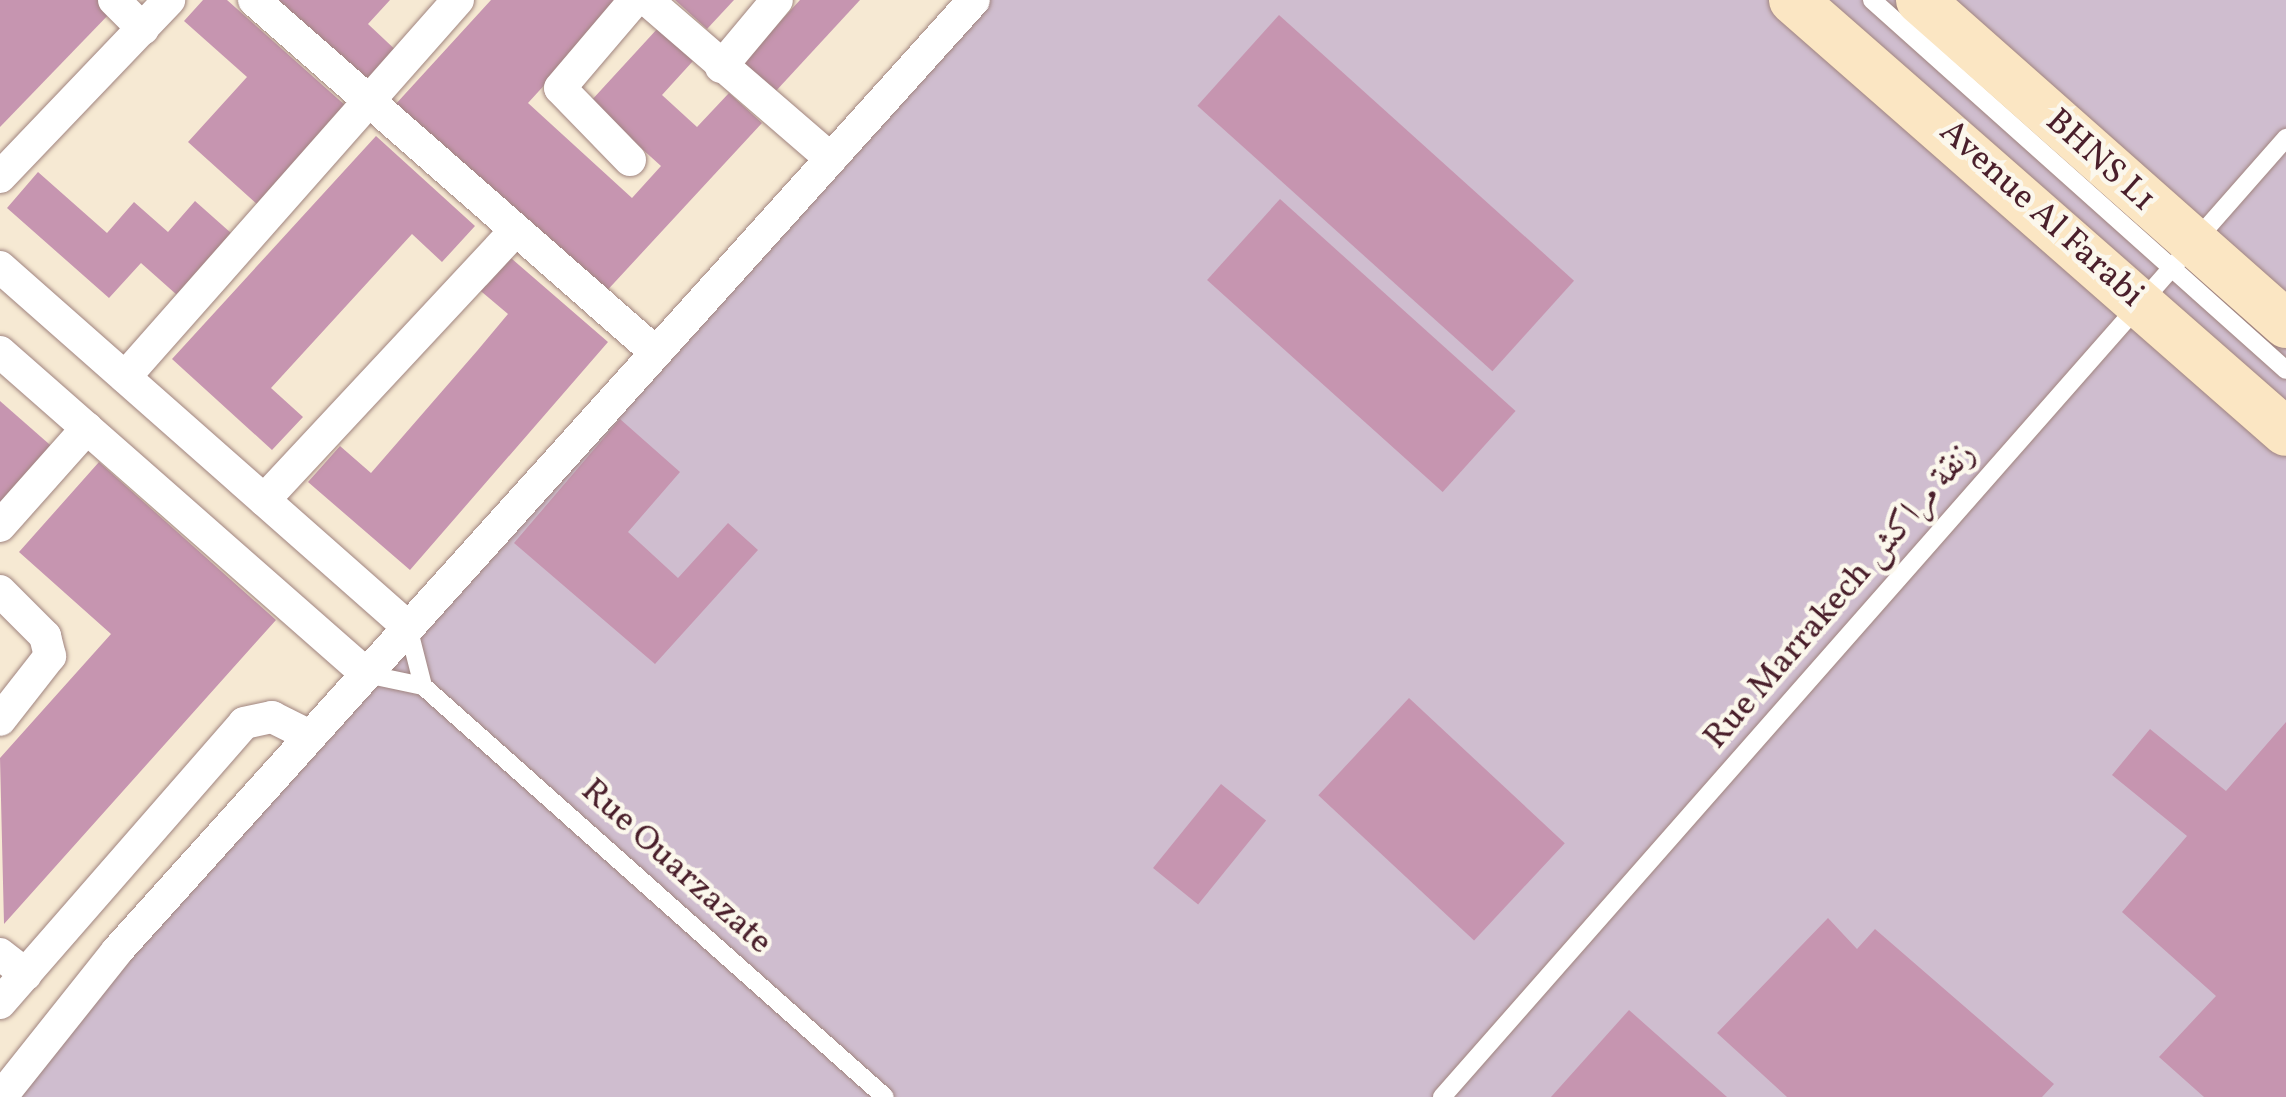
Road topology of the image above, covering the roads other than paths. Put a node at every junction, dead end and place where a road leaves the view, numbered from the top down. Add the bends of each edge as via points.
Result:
1 (114, 0) edge
2 (169, 0) edge
3 (254, 0) edge
4 (458, 0) edge
5 (635, 0) edge
6 (647, 0) edge
7 (777, 0) edge
8 (974, 0) edge
9 (1794, 0) edge
10 (1872, 0) edge
11 (1887, 0) edge
12 (1920, 0) edge
13 (143, 29) junction
14 (721, 66) junction
15 (369, 101) junction
16 (2286, 138) edge
17 (831, 159) junction
18 (630, 160) dead end
19 (0, 177) edge
20 (516, 230) junction
21 (0, 266) edge
22 (2171, 270) junction
23 (2286, 324) edge
24 (652, 350) junction
25 (0, 352) edge
26 (2286, 358) edge
27 (2286, 370) edge
28 (126, 378) junction
29 (87, 428) junction
30 (2286, 432) edge
31 (264, 500) junction
32 (0, 526) edge
33 (0, 591) edge
34 (408, 627) junction
35 (366, 674) junction
36 (423, 686) junction
37 (0, 720) edge
38 (310, 736) junction
39 (13, 964) edge
40 (0, 1003) edge
41 (0, 1097) edge
42 (885, 1097) edge
43 (1442, 1097) edge

1 - 13 street
2 - 13 street
3 - 15 street
4 - 15 street
5 - 18 street via 560,88
6 - 14 street
7 - 14 street
8 - 17 street
9 - 22 street, Avenue Al Farabi
10 - 22 lane, BHNS L1
11 - 22 lane, BHNS L1
12 - 22 street, Avenue Al Farabi
13 - 19 street
14 - 17 street
15 - 20 street
15 - 28 street
16 - 22 lane, Rue Marrakech زنقة مراكش
17 - 24 street
20 - 24 street
20 - 31 street
21 - 28 street
22 - 23 street, Avenue Al Farabi
22 - 26 lane, BHNS L1
22 - 27 lane, BHNS L1
22 - 30 street, Avenue Al Farabi
22 - 43 lane, Rue Marrakech زنقة مراكش
24 - 34 street
25 - 29 street
28 - 31 street
29 - 32 street
29 - 35 street
31 - 34 street
33 - 37 street via 46,636 50,656
34 - 35 street
34 - 36 lane
35 - 36 lane, Rue Ouarzazate
35 - 38 street
36 - 42 lane, Rue Ouarzazate
38 - 39 street via 272,717 244,723
38 - 41 street
39 - 40 street

